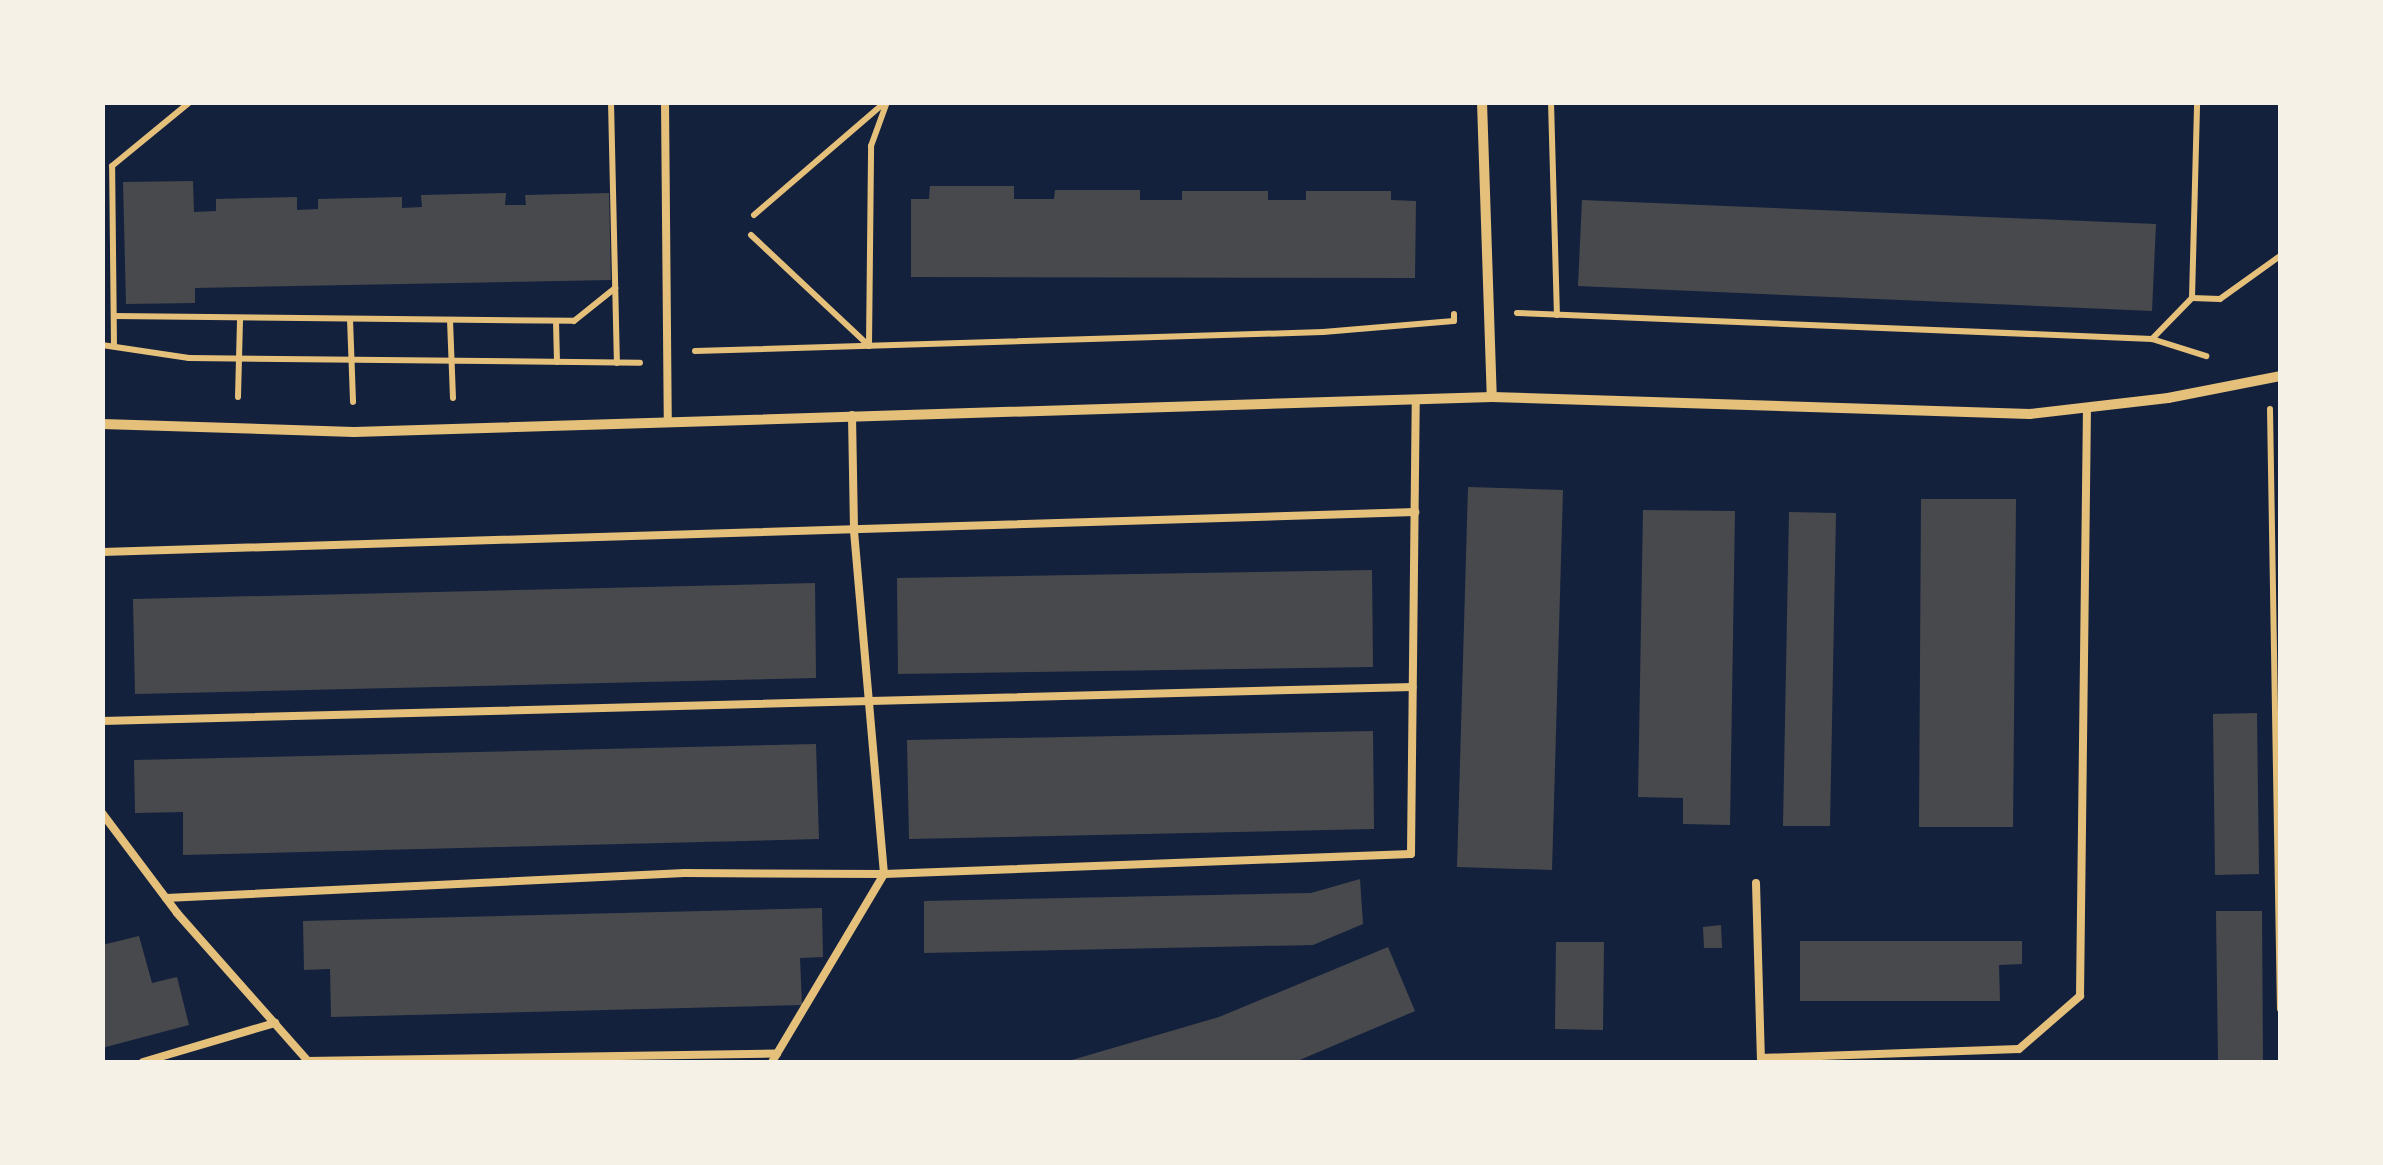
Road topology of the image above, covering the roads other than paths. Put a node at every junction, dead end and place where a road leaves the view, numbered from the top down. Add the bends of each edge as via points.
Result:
1 (665, 102) edge
2 (1482, 102) edge
3 (2275, 377) edge
4 (1492, 397) junction
5 (1416, 399) junction
6 (2086, 409) junction
7 (852, 415) junction
8 (668, 421) junction
9 (102, 424) edge
10 (1414, 512) junction
11 (854, 530) junction
12 (102, 552) edge
13 (1413, 687) junction
14 (869, 704) junction
15 (102, 721) edge
16 (102, 814) edge
17 (884, 874) junction
18 (1756, 883) dead end
19 (166, 898) junction
20 (275, 1023) junction
21 (775, 1058) edge
22 (143, 1062) edge
23 (308, 1062) edge

1 - 8 lane
2 - 4 street
3 - 6 street
4 - 5 street
4 - 6 street via 2030,414
5 - 7 street
5 - 10 lane
6 - 18 lane via 2080,996 2019,1050 1760,1058
7 - 8 street
7 - 11 lane
8 - 9 street via 238,433
10 - 11 lane
10 - 13 lane
11 - 12 lane
11 - 14 lane
13 - 14 lane
13 - 17 lane via 1411,854
14 - 15 lane
14 - 17 lane
16 - 19 lane
17 - 19 lane via 684,873
17 - 21 lane
19 - 20 lane
20 - 22 lane
20 - 23 lane
21 - 23 lane

